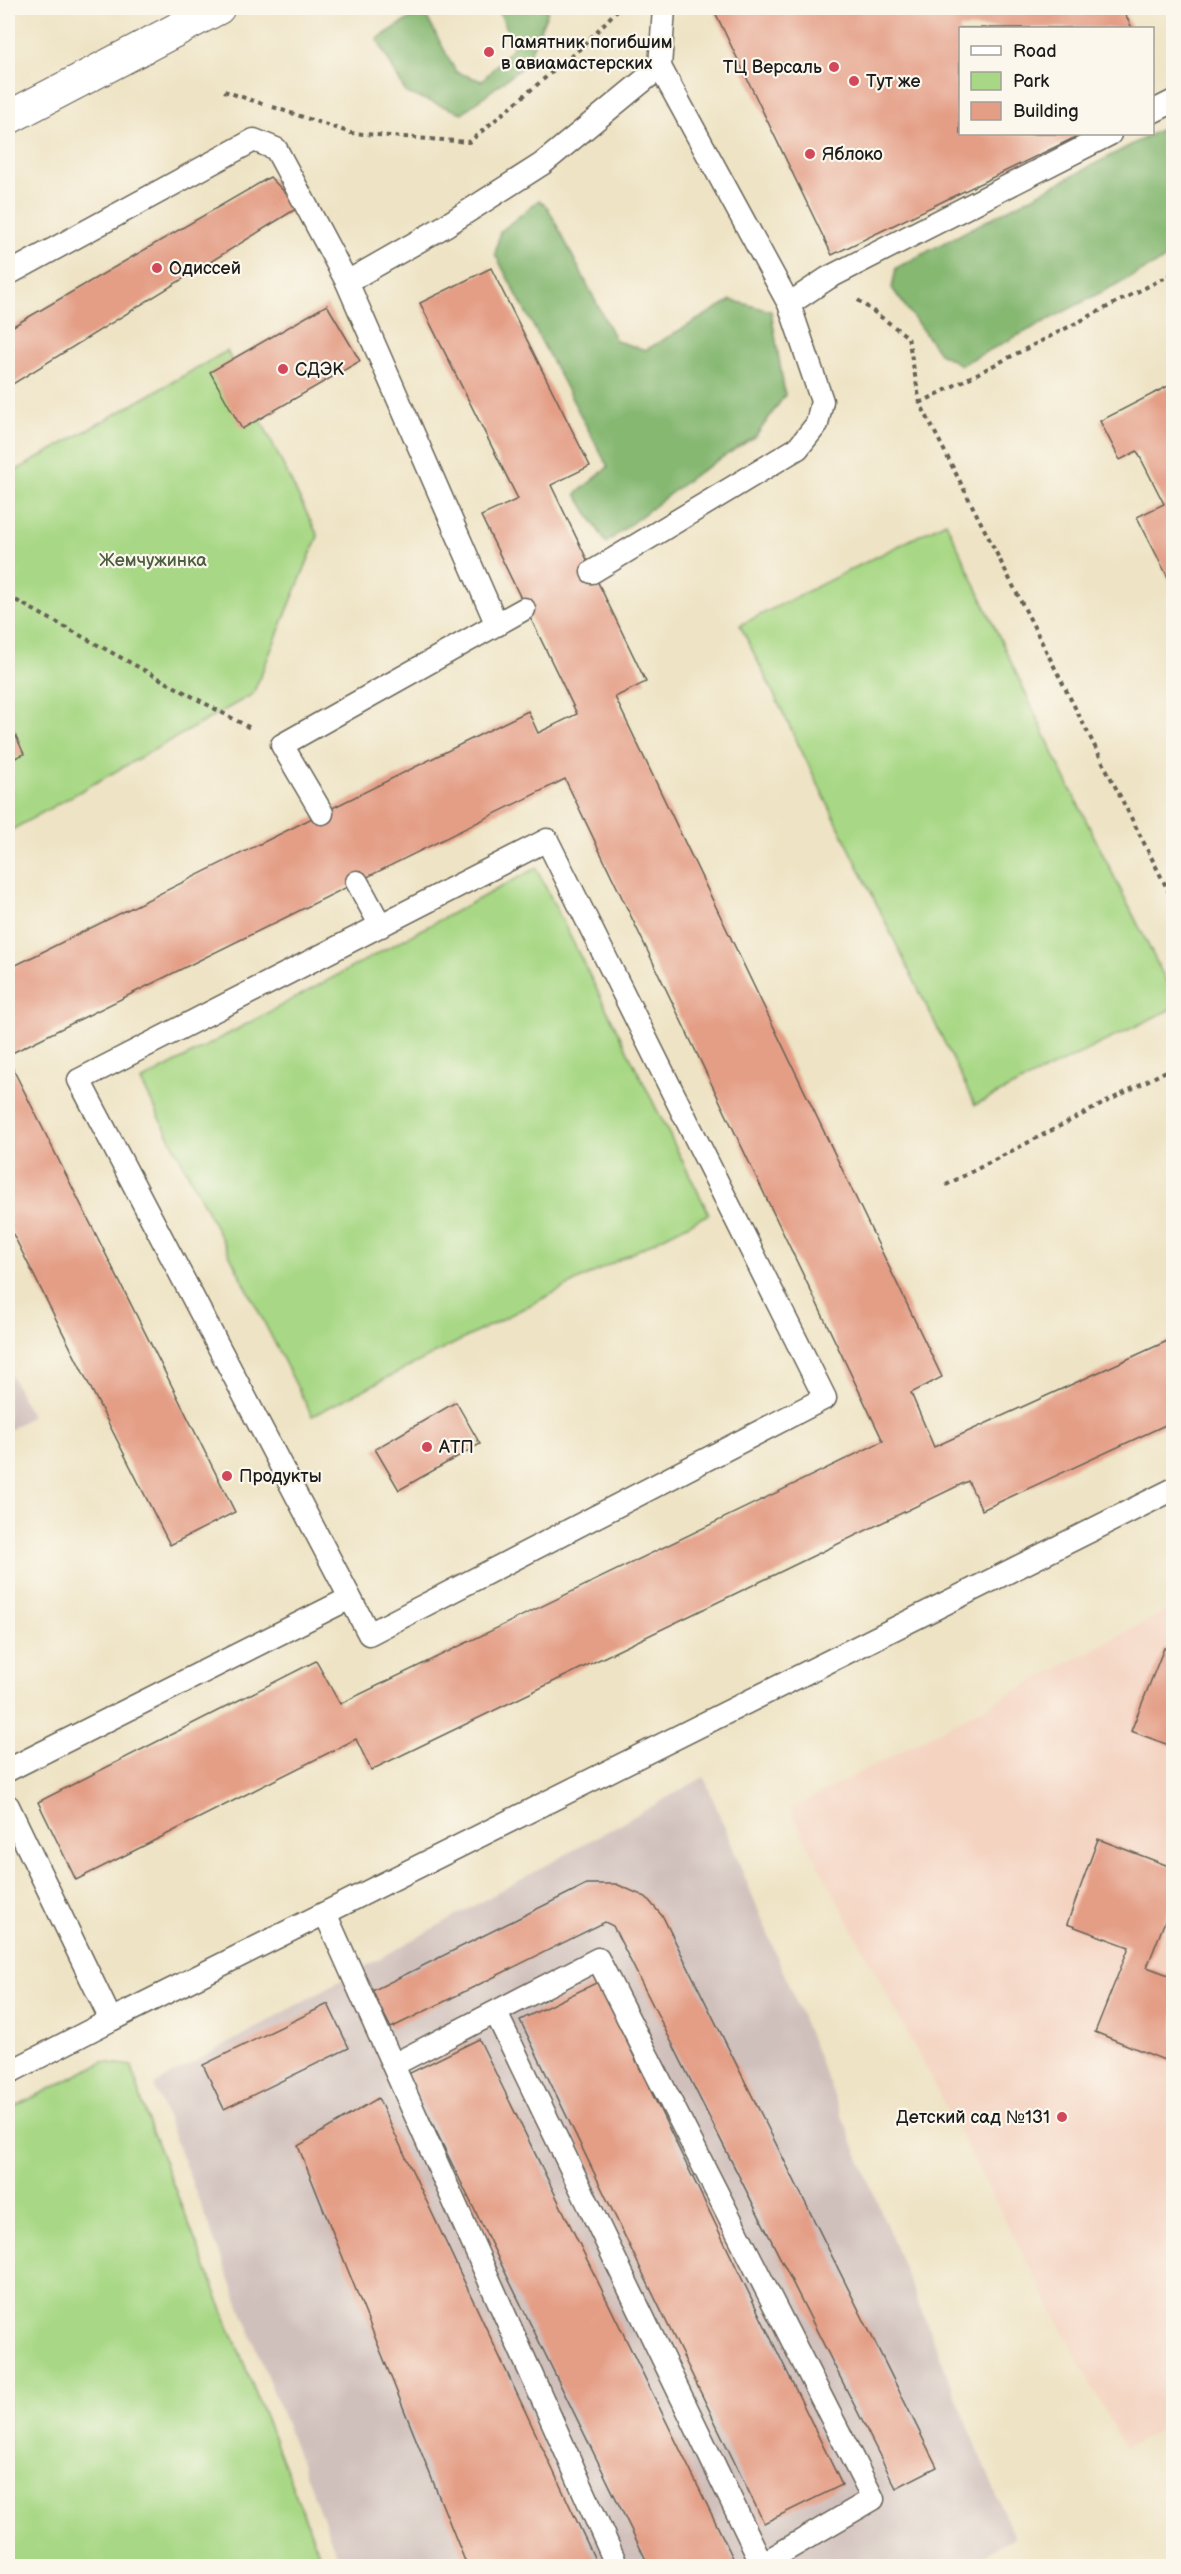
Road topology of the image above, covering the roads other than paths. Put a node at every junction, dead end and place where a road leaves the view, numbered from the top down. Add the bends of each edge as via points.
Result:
1 (218, 8) edge
2 (664, 8) edge
3 (660, 67) junction
4 (1173, 101) edge
5 (1154, 111) edge
6 (8, 118) edge
7 (1108, 135) edge
8 (8, 274) edge
9 (348, 282) junction
10 (789, 304) junction
11 (592, 572) dead end
12 (524, 609) dead end
13 (497, 625) junction
14 (322, 813) dead end
15 (357, 882) dead end
16 (381, 926) junction
17 (1173, 1489) edge
18 (350, 1598) junction
19 (8, 1770) edge
20 (8, 1806) edge
21 (325, 1913) junction
22 (496, 2013) junction
23 (111, 2020) junction
24 (393, 2065) junction
25 (8, 2073) edge
26 (760, 2565) edge
27 (617, 2566) edge

1 - 6 main road
2 - 3 lane
3 - 9 lane via 542,164
3 - 10 lane
4 - 5 lane
7 - 10 lane via 828,278
8 - 9 lane via 254,140 276,149
9 - 13 lane
10 - 11 lane via 822,401 817,424 798,448
12 - 13 lane
13 - 14 lane via 282,745
15 - 16 lane
16 - 18 lane via 79,1080
16 - 18 lane via 547,840 825,1398 369,1634
17 - 21 lane
18 - 19 lane
20 - 23 lane
21 - 23 lane
21 - 24 lane
22 - 24 lane
22 - 26 lane
22 - 26 lane via 598,1959 873,2499
23 - 25 lane
24 - 27 lane

